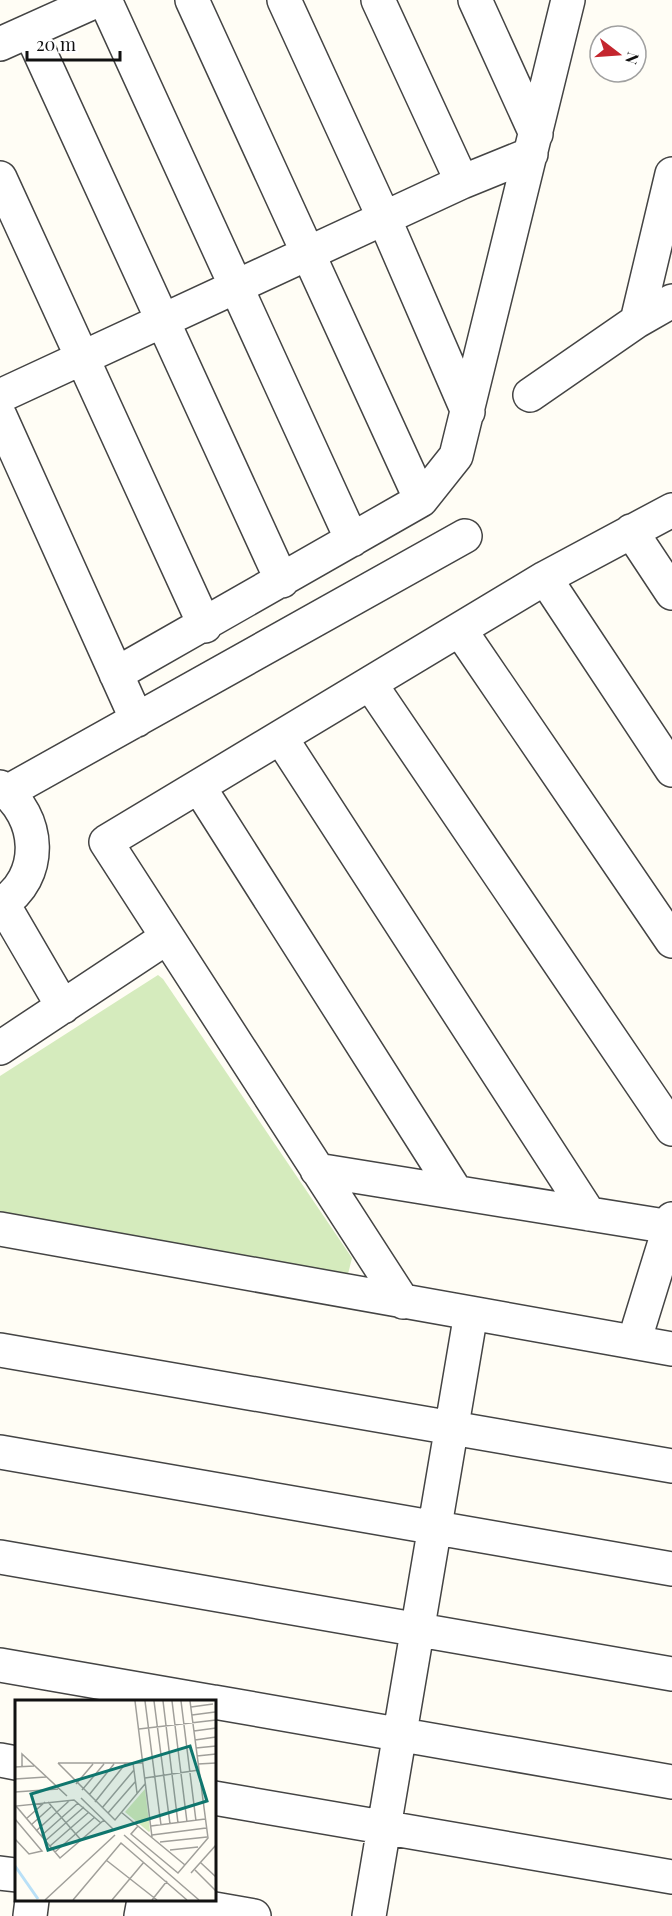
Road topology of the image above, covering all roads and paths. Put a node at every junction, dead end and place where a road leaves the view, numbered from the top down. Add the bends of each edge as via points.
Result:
1 (98, 0) edge
2 (105, 0) edge
3 (192, 0) edge
4 (284, 0) edge
5 (378, 0) edge
6 (476, 0) edge
7 (568, 0) edge
8 (30, 31) junction
9 (0, 44) edge
10 (533, 144) junction
11 (672, 174) edge
12 (0, 178) edge
13 (462, 182) junction
14 (384, 218) junction
15 (308, 253) junction
16 (236, 287) junction
17 (672, 301) edge
18 (163, 321) junction
19 (637, 321) junction
20 (82, 358) junction
21 (530, 395) dead end
22 (0, 396) edge
23 (468, 412) junction
24 (0, 416) edge
25 (421, 500) junction
26 (672, 510) edge
27 (631, 531) junction
28 (465, 536) dead end
29 (352, 540) junction
30 (545, 578) junction
31 (282, 581) junction
32 (672, 593) edge
33 (206, 626) junction
34 (460, 630) junction
35 (116, 674) junction
36 (371, 685) junction
37 (137, 720) junction
38 (281, 738) junction
39 (672, 770) edge
40 (199, 787) junction
41 (3, 789) edge
42 (1, 905) edge
43 (166, 938) junction
44 (672, 941) edge
45 (63, 1007) junction
46 (0, 1048) edge
47 (672, 1129) edge
48 (317, 1170) junction
49 (456, 1192) junction
50 (589, 1214) junction
51 (671, 1223) edge
52 (0, 1229) edge
53 (403, 1302) junction
54 (471, 1313) junction
55 (634, 1342) junction
56 (672, 1349) edge
57 (0, 1350) edge
58 (451, 1428) junction
59 (0, 1452) edge
60 (672, 1466) edge
61 (434, 1528) junction
62 (0, 1557) edge
63 (672, 1569) edge
64 (417, 1630) junction
65 (0, 1665) edge
66 (672, 1674) edge
67 (202, 1700) edge
68 (216, 1702) edge
69 (399, 1734) junction
70 (0, 1760) edge
71 (15, 1763) edge
72 (672, 1782) edge
73 (216, 1798) edge
74 (383, 1827) junction
75 (0, 1873) edge
76 (15, 1875) edge
77 (672, 1877) edge
78 (32, 1901) edge
79 (144, 1901) edge
80 (173, 1901) edge
81 (241, 1915) edge
82 (30, 1916) edge
83 (141, 1916) edge
84 (369, 1916) edge

1 - 8 street
2 - 16 street
3 - 15 street
4 - 14 street
5 - 13 street
6 - 10 street
7 - 10 street
8 - 9 street
8 - 18 street
10 - 13 street
10 - 23 street
11 - 19 street
12 - 20 street
13 - 14 street
14 - 15 street
14 - 23 street
15 - 16 street
15 - 25 street
16 - 18 street
16 - 29 street
17 - 19 street
18 - 20 street
18 - 31 street
19 - 21 street
20 - 22 street
20 - 33 street
23 - 25 street via 456,456
24 - 35 street
25 - 29 street
26 - 27 street
27 - 30 street
27 - 32 street
28 - 37 street
29 - 31 street
30 - 34 street
30 - 39 street
31 - 33 street
33 - 35 street
34 - 36 street
34 - 44 street
35 - 37 street
36 - 38 street
36 - 47 street
37 - 41 street
38 - 40 street
38 - 50 street
40 - 43 street via 106,842
40 - 49 street
41 - 42 street via 24,811 33,844 26,878
42 - 45 street
43 - 45 street
43 - 48 street
45 - 46 street
48 - 49 street
48 - 53 street
49 - 50 street
50 - 51 street
51 - 55 street
52 - 53 street
53 - 54 street
54 - 55 street
54 - 58 street
55 - 56 street
57 - 58 street
58 - 60 street
58 - 61 street
59 - 61 street
61 - 63 street
61 - 64 street
62 - 64 street
64 - 66 street
64 - 69 street
65 - 67 street
68 - 69 street
69 - 72 street
69 - 74 street
70 - 71 street
73 - 74 street
74 - 77 street
74 - 84 street
75 - 76 street
78 - 82 street
79 - 83 street
80 - 81 street

